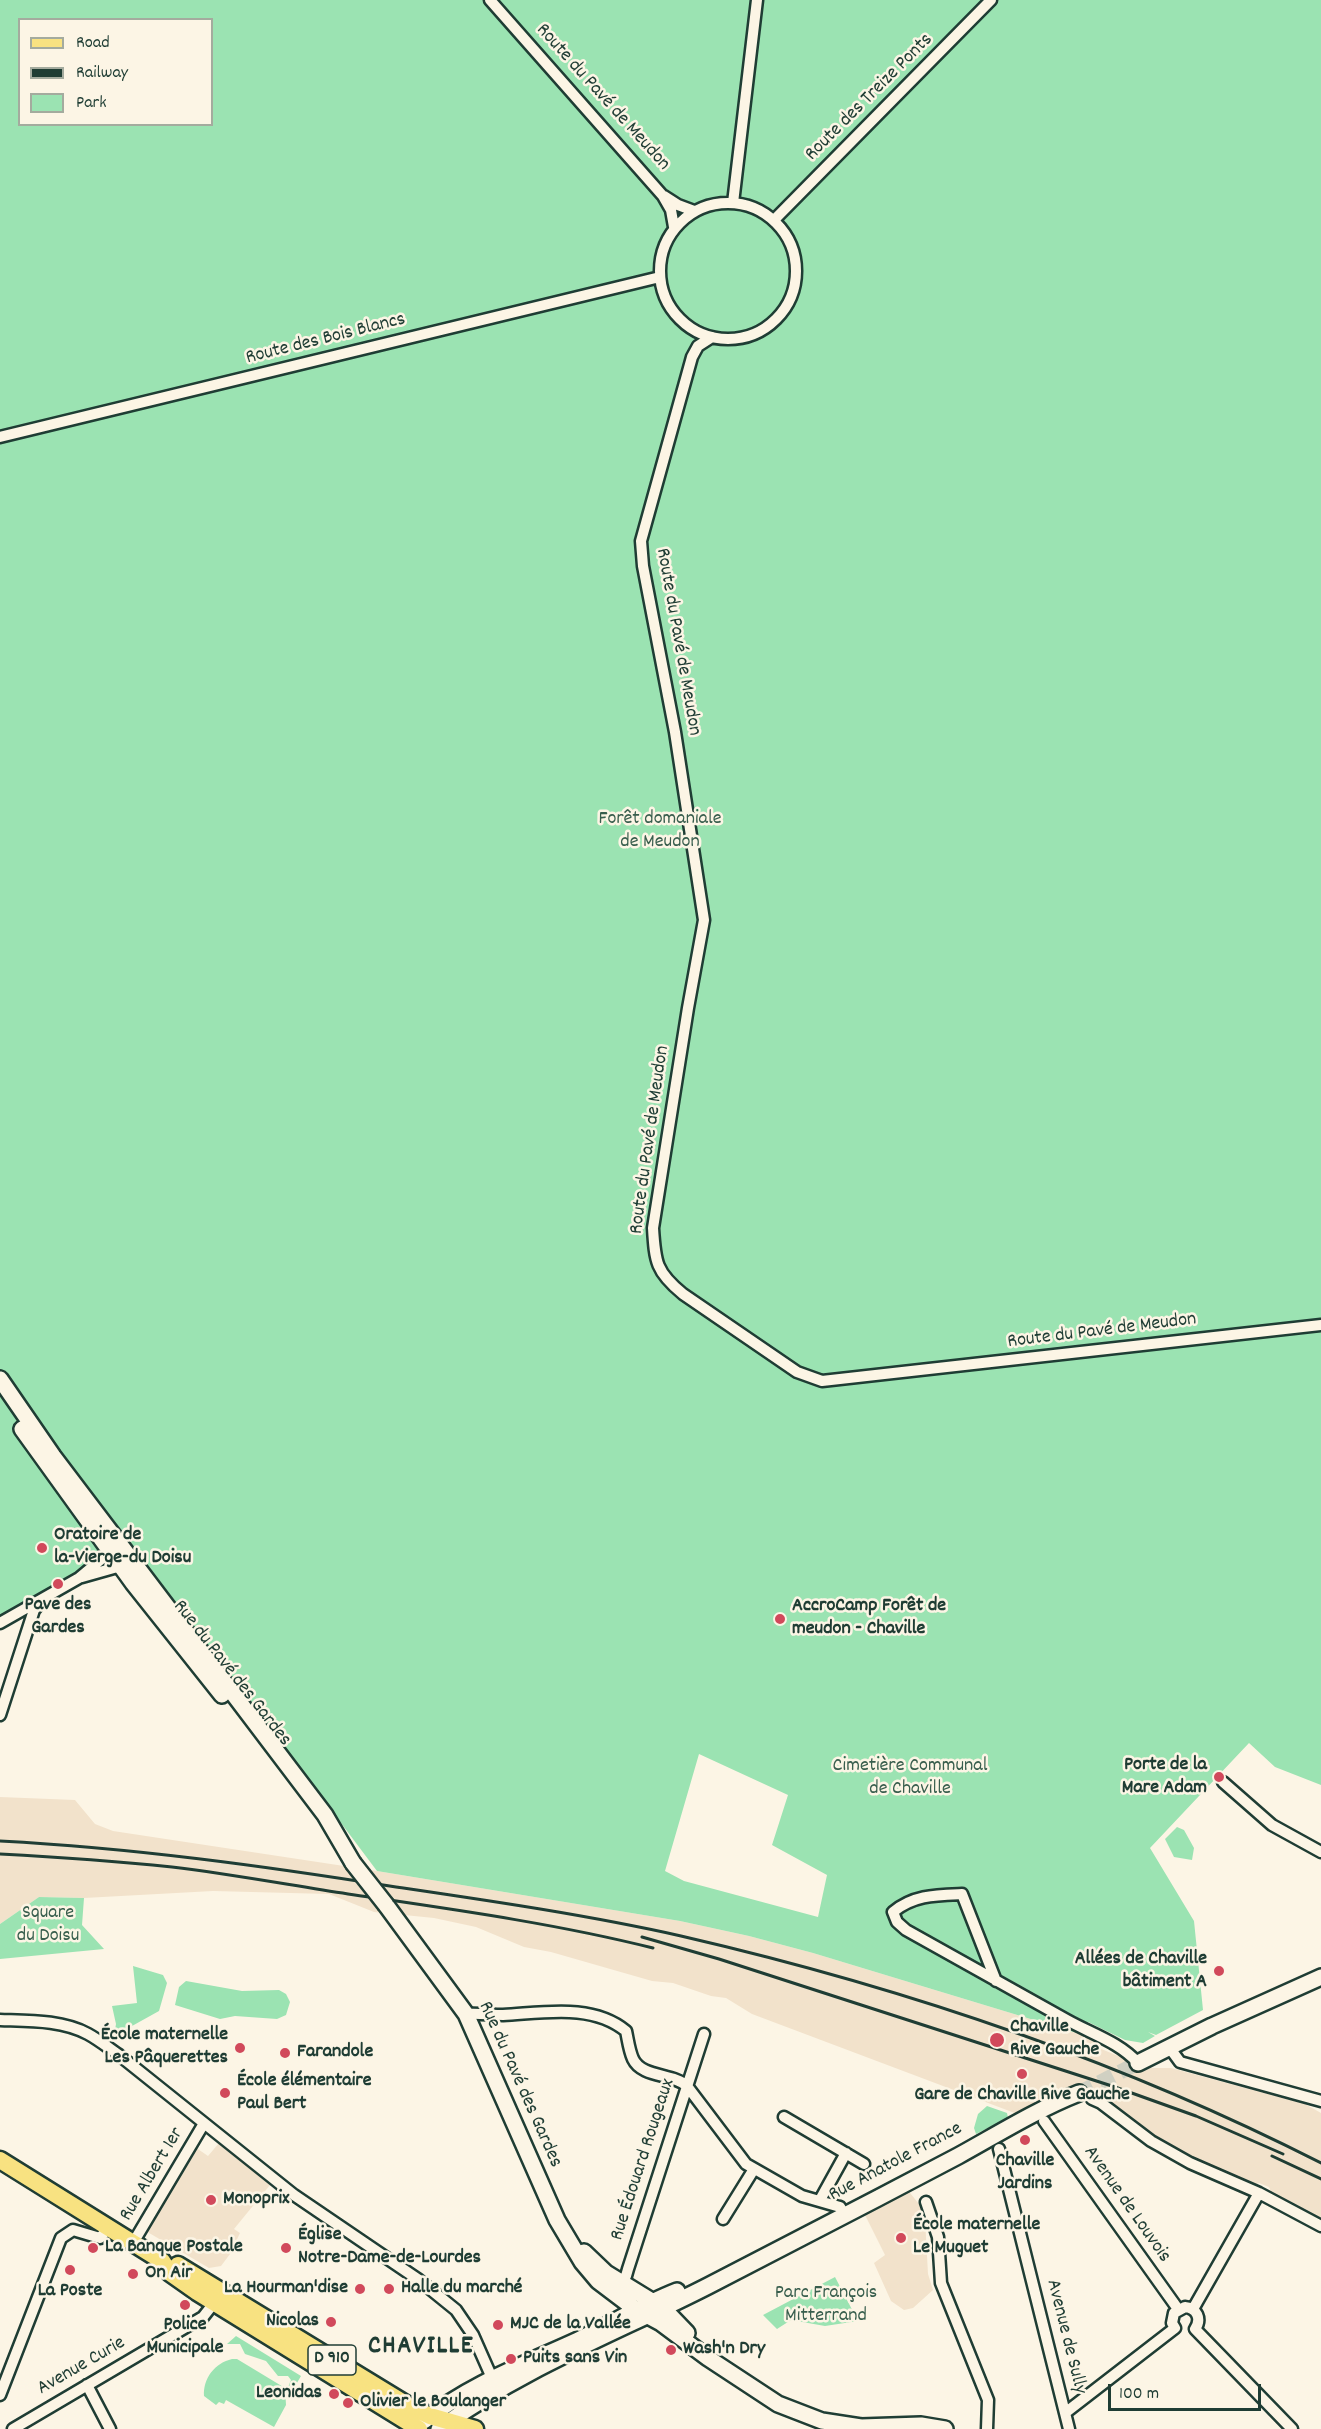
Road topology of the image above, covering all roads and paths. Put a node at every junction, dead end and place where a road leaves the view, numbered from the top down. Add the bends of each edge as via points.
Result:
1 (490, 0) edge
2 (757, 0) edge
3 (992, 0) edge
4 (663, 196) junction
5 (733, 203) junction
6 (694, 211) junction
7 (774, 220) junction
8 (674, 227) junction
9 (660, 277) junction
10 (712, 337) junction
11 (0, 436) edge
12 (1321, 1325) edge
13 (0, 1379) edge
14 (0, 1398) edge
15 (116, 1548) junction
16 (126, 1562) junction
17 (79, 1578) junction
18 (44, 1598) junction
19 (0, 1623) edge
20 (0, 1715) edge
21 (1222, 1782) dead end
22 (1321, 1852) edge
23 (1321, 1977) edge
24 (996, 1981) junction
25 (466, 2014) junction
26 (0, 2020) edge
27 (704, 2034) dead end
28 (1169, 2047) junction
29 (1138, 2063) joint
30 (687, 2086) junction
31 (1085, 2096) joint
32 (1321, 2101) edge
33 (784, 2117) dead end
34 (1044, 2121) dead end
35 (203, 2125) junction
36 (999, 2149) dead end
37 (846, 2153) junction
38 (0, 2160) edge
39 (864, 2164) dead end
40 (754, 2169) junction
41 (1259, 2193) junction
42 (820, 2200) junction
43 (926, 2202) dead end
44 (844, 2214) junction
45 (723, 2219) dead end
46 (1321, 2226) edge
47 (108, 2228) junction
48 (133, 2243) junction
49 (616, 2287) junction
50 (213, 2295) junction
51 (649, 2308) junction
52 (1178, 2309) junction
53 (1193, 2309) junction
54 (492, 2378) junction
55 (87, 2385) junction
56 (510, 2385) junction
57 (0, 2395) edge
58 (1065, 2414) junction
59 (440, 2422) edge
60 (13, 2429) edge
61 (110, 2429) edge
62 (416, 2429) edge
63 (476, 2429) edge
64 (945, 2429) edge
65 (987, 2429) edge
66 (1069, 2429) edge
67 (1292, 2429) edge

1 - 4 street, Route du Pavé de Meudon
2 - 5 street
3 - 7 street, Route des Treize Ponts
4 - 6 street
4 - 8 street, Route du Pavé de Meudon
5 - 6 street
5 - 7 street via 750,206
6 - 8 street
7 - 10 street via 789,240 796,266 791,298 761,331 728,339
8 - 9 street via 663,251
9 - 10 street via 674,313 698,332
9 - 11 street, Route des Bois Blancs
10 - 12 street, Route du Pavé de Meudon via 698,346 692,357 641,541 704,920 653,1228 658,1266 683,1294 797,1372 822,1381
13 - 15 main road
14 - 15 main road
15 - 16 main road, Rue du Pavé des Gardes
15 - 17 street
16 - 17 street
16 - 25 main road, Rue du Pavé des Gardes, bridge via 325,1815 353,1863
17 - 18 street
18 - 19 street
18 - 20 street via 34,1610
21 - 22 street via 1272,1825
23 - 28 main road
24 - 24 street via 962,1894 906,1901 893,1912 906,1930
24 - 29 street via 1119,2046
25 - 30 street via 570,2012 603,2019 626,2031 636,2064
25 - 49 main road, Rue du Pavé des Gardes via 556,2220 598,2281
26 - 35 street via 56,2024 88,2034
27 - 30 street, Rue Édouard Rougeaux
28 - 29 main road
28 - 32 street via 1180,2062
30 - 40 street via 741,2159
30 - 49 street, Rue Édouard Rougeaux via 626,2276
31 - 41 street via 1190,2163
31 - 44 main road, Rue Anatole France via 1023,2119
33 - 37 street
34 - 52 street, Avenue de Louvois
35 - 48 street, Rue Albert 1er
35 - 54 street via 456,2310 473,2335
36 - 58 street, Avenue de Sully
37 - 39 street
37 - 42 street
38 - 47 main road, D 910
40 - 42 street via 802,2196
40 - 45 street
41 - 46 street
41 - 53 street
42 - 44 street via 840,2208
43 - 65 street via 938,2236 941,2283 988,2400
44 - 51 main road, Rue Anatole France via 734,2271
47 - 48 main road, D 910
47 - 57 street via 100,2238 73,2230 61,2238
48 - 50 main road, D 910 via 162,2261 173,2262
49 - 51 main road, Rue du Pavé des Gardes
50 - 55 street, Avenue Curie via 203,2317
50 - 59 main road, D 910
50 - 62 main road, D 910
51 - 54 main road, Rue Anatole France
51 - 56 main road, Rue Anatole France
51 - 64 main road, Rue du Pavé des Gardes via 778,2404 822,2421 861,2427 921,2425
52 - 53 street
52 - 58 street via 1172,2318 1174,2328
53 - 67 street via 1199,2319 1195,2329
54 - 56 street
54 - 59 main road, Rue Anatole France
55 - 60 street, Avenue Curie
55 - 61 street
56 - 59 main road, Rue Anatole France
58 - 66 street, Avenue de Sully
59 - 62 main road, Rue Anatole France
59 - 63 main road, D 910

